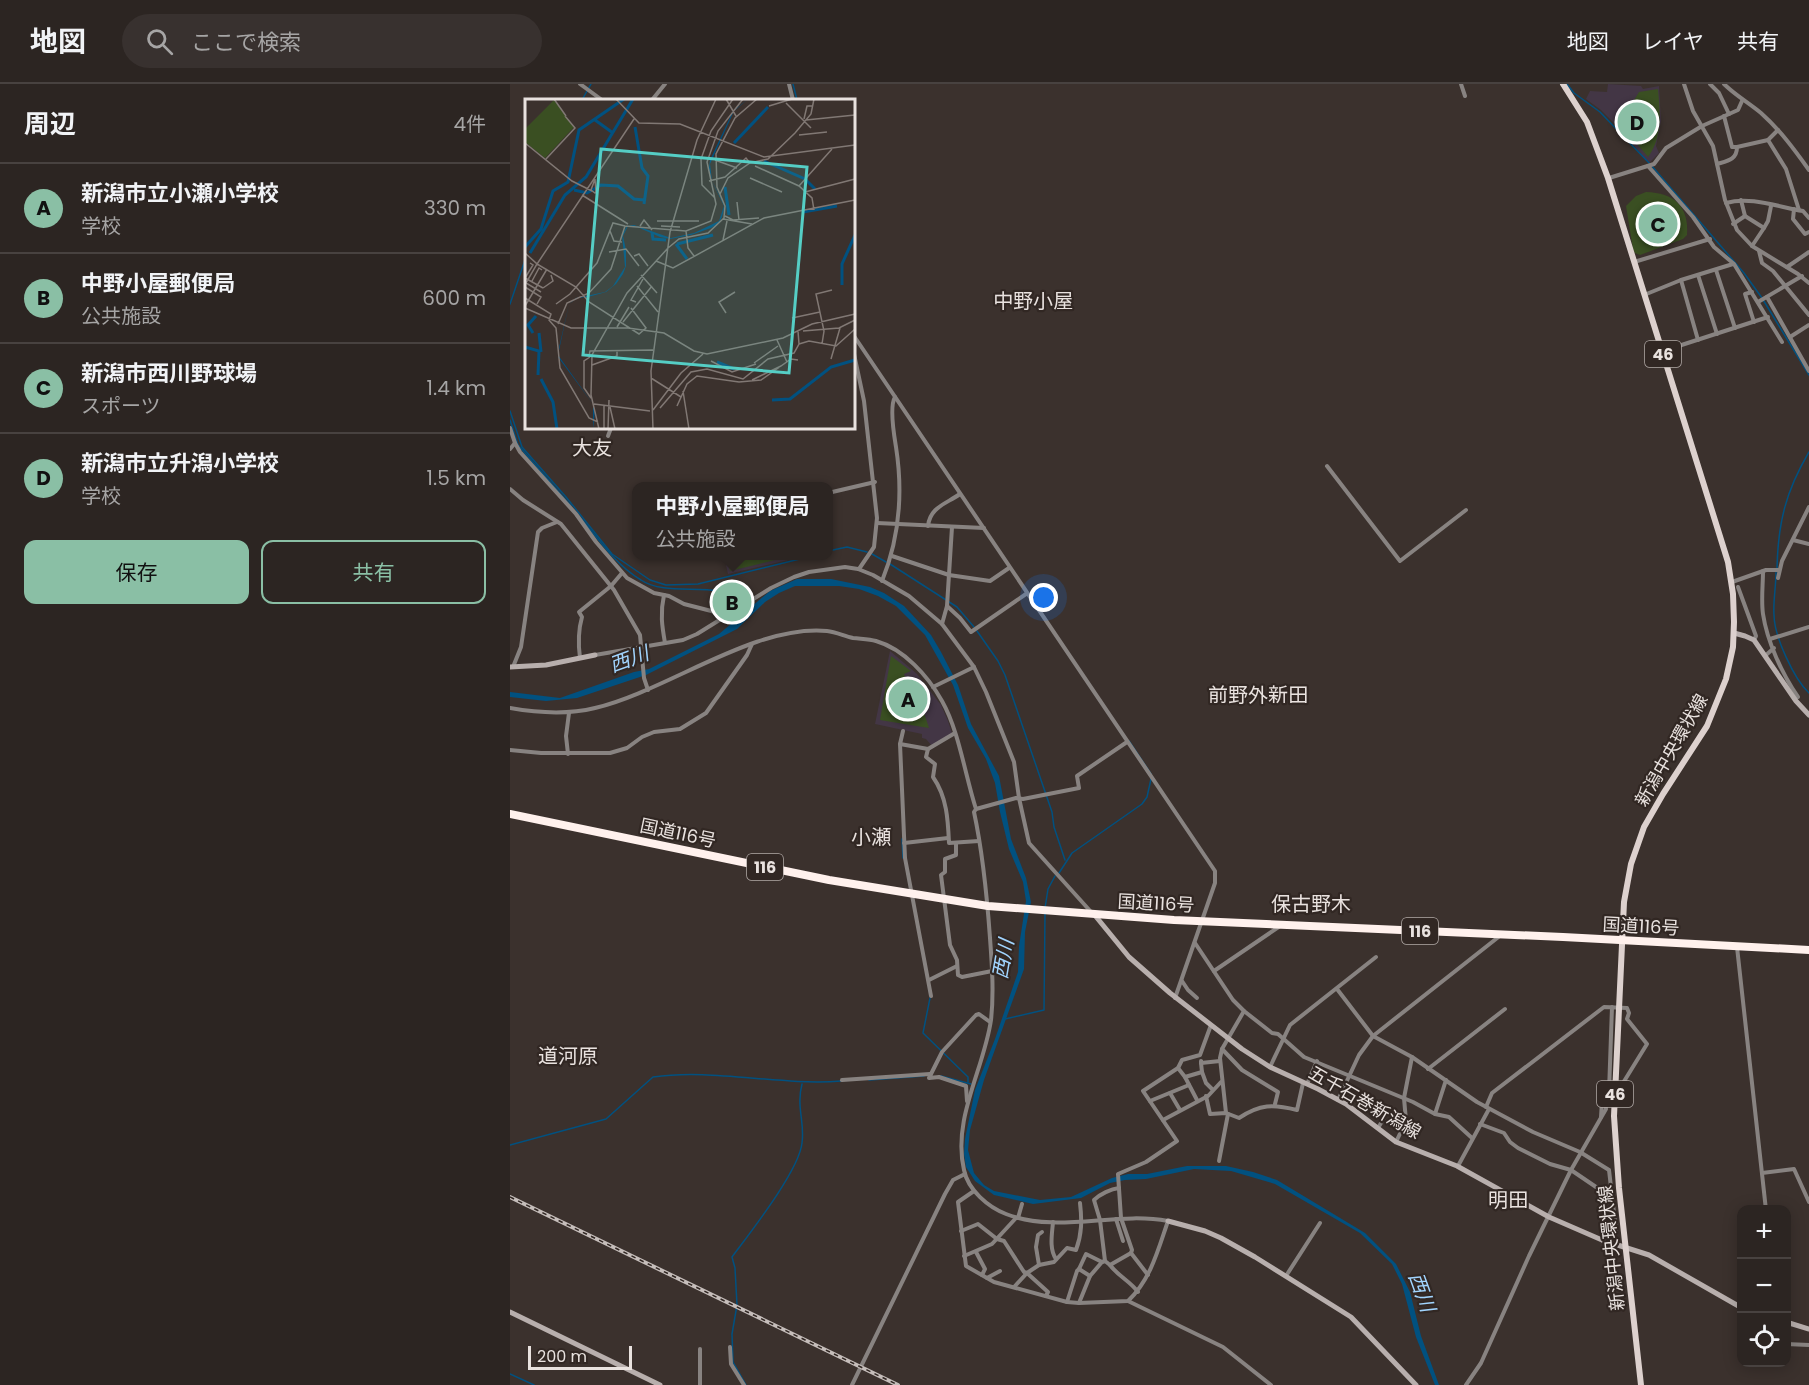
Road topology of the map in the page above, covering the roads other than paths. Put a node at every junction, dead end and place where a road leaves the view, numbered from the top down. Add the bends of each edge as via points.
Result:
1 (580, 84) edge
2 (665, 84) edge
3 (789, 84) edge
4 (1461, 84) edge
5 (1563, 84) edge
6 (1684, 84) edge
7 (1710, 84) edge
8 (1724, 84) edge
9 (1465, 96) dead end
10 (601, 99) edge
11 (653, 99) edge
12 (793, 99) edge
13 (1742, 101) junction
14 (1726, 115) junction
15 (1701, 126) junction
16 (1779, 130) junction
17 (1768, 140) junction
18 (1737, 147) junction
19 (1717, 164) junction
20 (1648, 166) junction
21 (1809, 170) edge
22 (1608, 178) junction
23 (1741, 200) junction
24 (1726, 203) junction
25 (1771, 206) junction
26 (1797, 210) junction
27 (1745, 216) junction
28 (1809, 218) edge
29 (1733, 224) junction
30 (1764, 228) junction
31 (1809, 232) edge
32 (1710, 239) junction
33 (1752, 246) junction
34 (1759, 251) junction
35 (1809, 252) edge
36 (1633, 262) junction
37 (1734, 264) junction
38 (1787, 267) junction
39 (1716, 270) junction
40 (1698, 275) junction
41 (1802, 276) junction
42 (1681, 280) junction
43 (1809, 283) edge
44 (1786, 286) junction
45 (1752, 292) junction
46 (1643, 295) junction
47 (1767, 297) junction
48 (1758, 302) junction
49 (1809, 315) edge
50 (1768, 317) junction
51 (1754, 322) junction
52 (1809, 325) edge
53 (1735, 328) junction
54 (1717, 334) junction
55 (1790, 337) junction
56 (855, 338) edge
57 (1698, 340) junction
58 (1782, 342) dead end
59 (858, 344) junction
60 (855, 346) edge
61 (1662, 351) junction
62 (855, 359) edge
63 (1808, 368) edge
64 (895, 397) junction
65 (510, 428) edge
66 (611, 429) edge
67 (608, 436) dead end
68 (515, 443) junction
69 (510, 449) edge
70 (1327, 466) dead end
71 (875, 482) junction
72 (510, 489) edge
73 (833, 492) edge
74 (960, 494) junction
75 (1809, 507) edge
76 (1466, 510) dead end
77 (558, 521) junction
78 (877, 523) junction
79 (897, 524) junction
80 (928, 526) junction
81 (952, 527) junction
82 (984, 528) junction
83 (1793, 540) junction
84 (1809, 544) edge
85 (892, 556) junction
86 (1009, 568) junction
87 (860, 569) junction
88 (1779, 570) junction
89 (1763, 571) junction
90 (622, 573) junction
91 (949, 575) junction
92 (1778, 578) dead end
93 (882, 581) junction
94 (1735, 584) junction
95 (611, 586) junction
96 (1026, 594) junction
97 (664, 596) junction
98 (947, 606) junction
99 (728, 615) junction
100 (942, 624) junction
101 (1809, 627) edge
102 (1734, 633) junction
103 (1770, 639) junction
104 (1754, 640) junction
105 (665, 643) junction
106 (752, 644) junction
107 (642, 647) junction
108 (1774, 648) junction
109 (595, 655) joint
110 (1766, 655) junction
111 (580, 658) junction
112 (512, 667) edge
113 (974, 667) junction
114 (933, 687) junction
115 (648, 690) junction
116 (1798, 697) dead end
117 (510, 708) edge
118 (569, 712) junction
119 (1809, 715) edge
120 (903, 731) dead end
121 (955, 733) junction
122 (1127, 742) junction
123 (900, 744) junction
124 (928, 749) junction
125 (510, 750) edge
126 (568, 754) junction
127 (1019, 798) junction
128 (976, 809) junction
129 (510, 814) edge
130 (948, 838) junction
131 (979, 842) junction
132 (904, 843) junction
133 (956, 844) junction
134 (912, 894) junction
135 (945, 899) junction
136 (988, 906) junction
137 (1093, 914) junction
138 (1202, 920) junction
139 (1283, 924) junction
140 (1502, 935) junction
141 (1622, 940) junction
142 (1194, 943) junction
143 (1737, 946) junction
144 (1809, 950) edge
145 (1376, 957) dead end
146 (957, 966) junction
147 (992, 971) junction
148 (1214, 971) junction
149 (929, 980) junction
150 (1181, 980) junction
151 (1337, 989) junction
152 (931, 996) dead end
153 (1176, 998) junction
154 (1197, 998) dead end
155 (1615, 1007) junction
156 (1505, 1009) dead end
157 (1244, 1011) junction
158 (990, 1022) junction
159 (1212, 1024) junction
160 (1373, 1036) junction
161 (1229, 1038) junction
162 (1283, 1038) junction
163 (1222, 1049) junction
164 (1200, 1055) junction
165 (1412, 1056) junction
166 (1220, 1061) junction
167 (1317, 1061) junction
168 (1201, 1063) junction
169 (1270, 1067) junction
170 (1178, 1068) junction
171 (1428, 1069) junction
172 (1202, 1072) junction
173 (930, 1074) junction
174 (1350, 1075) junction
175 (1185, 1077) junction
176 (842, 1080) dead end
177 (1446, 1080) junction
178 (1221, 1082) junction
179 (1305, 1084) junction
180 (1189, 1085) junction
181 (1212, 1089) junction
182 (1170, 1093) junction
183 (1206, 1096) junction
184 (1404, 1098) junction
185 (1614, 1099) junction
186 (1197, 1100) junction
187 (1338, 1100) junction
188 (1150, 1101) junction
189 (968, 1103) junction
190 (1275, 1104) junction
191 (1487, 1108) junction
192 (1180, 1110) junction
193 (1227, 1114) junction
194 (1435, 1114) junction
195 (1384, 1118) dead end
196 (1600, 1119) junction
197 (1163, 1120) junction
198 (1480, 1124) junction
199 (1378, 1128) junction
200 (1472, 1138) junction
201 (1396, 1142) junction
202 (1580, 1152) junction
203 (1218, 1161) dead end
204 (1458, 1166) junction
205 (1571, 1170) junction
206 (1762, 1173) junction
207 (965, 1174) junction
208 (1119, 1186) junction
209 (1611, 1188) junction
210 (974, 1191) junction
211 (1809, 1202) edge
212 (1080, 1203) dead end
213 (1022, 1204) dead end
214 (1766, 1205) edge
215 (1549, 1217) junction
216 (1017, 1218) junction
217 (1119, 1218) junction
218 (1100, 1220) junction
219 (1082, 1221) junction
220 (1168, 1221) junction
221 (1053, 1222) junction
222 (1320, 1223) dead end
223 (961, 1231) junction
224 (1042, 1232) dead end
225 (997, 1239) junction
226 (1602, 1240) junction
227 (1124, 1241) dead end
228 (1626, 1248) junction
229 (1076, 1250) junction
230 (975, 1252) junction
231 (1131, 1253) junction
232 (1086, 1254) junction
233 (964, 1256) junction
234 (1056, 1259) junction
235 (1103, 1262) junction
236 (1039, 1265) junction
237 (1110, 1265) junction
238 (1079, 1269) junction
239 (1000, 1271) dead end
240 (1027, 1273) junction
241 (982, 1275) junction
242 (1148, 1275) junction
243 (1090, 1276) junction
244 (1286, 1276) junction
245 (987, 1278) junction
246 (1014, 1287) junction
247 (1138, 1292) junction
248 (1046, 1296) junction
249 (1128, 1301) junction
250 (1067, 1302) junction
251 (1079, 1303) junction
252 (1737, 1305) edge
253 (510, 1312) edge
254 (1791, 1324) edge
255 (1809, 1329) edge
256 (1791, 1344) edge
257 (1809, 1345) edge
258 (730, 1347) dead end
259 (700, 1349) dead end
260 (660, 1385) edge
261 (700, 1385) edge
262 (744, 1385) edge
263 (852, 1385) edge
264 (1271, 1385) edge
265 (1416, 1385) edge
266 (1466, 1385) edge
267 (1641, 1385) edge

1 - 10 street
2 - 11 street
3 - 12 street
4 - 9 street
5 - 22 main road, 新潟中央環状線 / 46 via 1587,122
6 - 15 street
7 - 14 street via 1719,93
8 - 13 street
13 - 14 street via 1738,110
13 - 16 street
14 - 15 street
14 - 18 street via 1732,147
15 - 19 street via 1713,146
15 - 20 street via 1666,148 1658,161
16 - 17 street
16 - 21 street
17 - 18 street
17 - 26 street via 1786,169
18 - 19 street via 1732,159
19 - 24 street
20 - 22 street
20 - 32 street
22 - 36 main road, 新潟中央環状線 / 46
23 - 24 street
23 - 25 street
23 - 27 street
24 - 29 street
25 - 26 street
25 - 30 street
26 - 28 street
26 - 31 street via 1793,219 1805,234
27 - 29 street
27 - 30 street
29 - 33 street
30 - 33 street
32 - 36 street
32 - 37 street
33 - 34 street
34 - 38 street
34 - 44 street via 1762,263
35 - 38 street
36 - 46 main road, 新潟中央環状線 / 46
37 - 39 street
37 - 45 street
38 - 41 street
39 - 40 street
39 - 53 street
40 - 42 street
40 - 54 street
41 - 43 street
41 - 44 street
42 - 46 street
42 - 57 street
44 - 47 street
44 - 49 street
45 - 48 street
45 - 51 street via 1745,294
46 - 61 main road, 新潟中央環状線 / 46
47 - 48 street
47 - 55 street
48 - 50 street
50 - 51 street
50 - 58 street
51 - 53 street
52 - 55 street
53 - 54 street
54 - 57 street
55 - 63 street
56 - 59 street
57 - 61 street
59 - 60 street
59 - 64 street
61 - 94 main road, 新潟中央環状線 / 46
62 - 71 street
64 - 74 street
64 - 79 street via 892,412 900,476
65 - 68 street
66 - 67 street
68 - 69 street
68 - 90 street
70 - 76 street via 1401,561
71 - 73 street
71 - 78 street
72 - 77 street
74 - 80 street via 933,511
74 - 82 street
75 - 83 street
77 - 95 street
77 - 112 street via 538,532 521,647
78 - 79 street
78 - 87 street via 874,547
79 - 80 street
79 - 85 street
80 - 81 street
81 - 82 street
81 - 91 street
82 - 86 street
83 - 84 street
83 - 88 street
85 - 91 street
85 - 93 street
86 - 91 street via 990,581
86 - 96 street
87 - 93 street
87 - 99 street via 828,568 794,577
88 - 89 street
88 - 92 street
89 - 94 street
89 - 103 street via 1763,614
90 - 95 street
90 - 97 street
91 - 98 street
93 - 100 street via 909,596
94 - 102 main road, 新潟中央環状線 / 46
94 - 104 street via 1756,636
95 - 107 street via 638,630
95 - 111 street via 579,612
96 - 98 street via 971,632
96 - 122 street
97 - 99 street
97 - 105 street via 661,621
98 - 100 street
99 - 105 street via 698,634
100 - 113 street
101 - 103 street
102 - 104 main road
102 - 141 main road, 新潟中央環状線 / 46 via 1730,666 1712,716 1652,811 1637,843 1625,892
103 - 108 street
104 - 110 main road
105 - 107 street
106 - 114 street via 775,636 821,631 875,641 901,654
106 - 115 street
106 - 126 street via 706,713 693,722 680,729 654,732 617,752
107 - 109 street
107 - 115 street
108 - 110 street
108 - 116 street
109 - 111 main road
110 - 119 main road
111 - 112 main road
113 - 114 street
113 - 127 street via 1011,752
114 - 121 street
115 - 118 street via 596,708
117 - 118 street
118 - 126 street
120 - 123 street
121 - 124 street
121 - 128 street
122 - 127 street via 1077,776 1079,788
122 - 138 street via 1215,871 1215,884
123 - 124 street
123 - 132 street
124 - 130 street via 926,757 935,764 933,777 945,803
125 - 126 street
127 - 128 street
127 - 137 street via 1032,847
128 - 131 street
129 - 134 highway, 国道116号 / 116
130 - 132 street
130 - 133 street via 949,843
131 - 133 street
131 - 136 street
132 - 134 street
133 - 135 street via 956,855 945,858 945,872 941,875
134 - 135 highway, 国道116号 / 116
134 - 149 street
135 - 136 highway, 国道116号 / 116
135 - 146 street via 950,945
136 - 137 highway, 国道116号 / 116
136 - 147 street
137 - 138 highway, 国道116号 / 116
137 - 153 main road, 五千石巻新潟線 via 1129,957
138 - 139 highway, 国道116号 / 116
138 - 142 street
139 - 140 highway, 国道116号 / 116
139 - 148 street
140 - 141 highway, 国道116号 / 116
140 - 160 street
141 - 143 highway, 国道116号 / 116
141 - 155 main road, 新潟中央環状線 / 46
142 - 148 street
142 - 150 street
143 - 144 highway, 国道116号 / 116
143 - 206 street
145 - 151 street
146 - 147 street via 962,977
146 - 149 street
147 - 158 street
148 - 157 street
149 - 152 street
150 - 153 street
150 - 154 street
151 - 160 street
151 - 162 street via 1290,1025
153 - 159 main road, 五千石巻新潟線
155 - 185 main road, 新潟中央環状線 / 46
155 - 185 street via 1627,1008 1627,1019 1647,1044 1623,1083 1622,1098
155 - 191 street via 1604,1007 1492,1093
155 - 196 street via 1609,1092 1602,1101
156 - 171 street
157 - 161 street
157 - 162 street
158 - 173 street via 976,1015 942,1052
158 - 189 street
159 - 161 main road, 五千石巻新潟線
159 - 164 street
160 - 165 street
160 - 174 street
161 - 163 street
161 - 169 main road, 五千石巻新潟線
162 - 167 street via 1304,1057
162 - 169 street
163 - 166 street
163 - 190 street via 1242,1070 1278,1092
164 - 168 street
164 - 170 street via 1182,1060
165 - 171 street
165 - 184 street
166 - 168 street
166 - 178 street
167 - 174 street
167 - 179 street
168 - 172 street
169 - 179 main road, 五千石巻新潟線
170 - 175 street
170 - 188 street via 1143,1091
171 - 177 street
172 - 175 street
172 - 181 street
173 - 176 street
173 - 189 street via 929,1078 939,1077 966,1086
174 - 184 street
174 - 187 street
175 - 180 street
177 - 191 street
177 - 194 street
178 - 181 street
178 - 193 street
179 - 187 main road, 五千石巻新潟線
179 - 190 street via 1297,1110
180 - 182 street
180 - 186 street
181 - 183 street
182 - 188 street
182 - 192 street
183 - 186 street
183 - 193 street via 1210,1114
184 - 194 street
184 - 201 street via 1406,1121
185 - 196 street via 1605,1100 1606,1109
185 - 228 main road, 新潟中央環状線 / 46
186 - 192 street
187 - 199 main road, 五千石巻新潟線
188 - 197 street
189 - 207 street via 962,1141
190 - 193 street via 1239,1118
191 - 198 street
191 - 202 street
192 - 197 street
193 - 203 street
194 - 200 street via 1449,1117
195 - 199 street
196 - 202 street
197 - 208 street via 1177,1141 1146,1162 1118,1174
198 - 200 street
198 - 205 street via 1504,1133 1518,1148
199 - 201 main road, 五千石巻新潟線
200 - 204 street
201 - 204 main road, 五千石巻新潟線
202 - 205 street
202 - 209 street via 1609,1170
204 - 215 main road, 五千石巻新潟線
205 - 209 street via 1599,1189
205 - 215 street
206 - 211 street via 1794,1169
206 - 214 street
207 - 210 street
207 - 263 street via 953,1180 945,1194
208 - 217 street
208 - 218 street via 1094,1200
209 - 226 street via 1616,1230 1606,1232
210 - 216 street via 994,1209
210 - 223 street via 958,1202
212 - 219 street
213 - 216 street
215 - 226 main road, 五千石巻新潟線
215 - 266 street via 1482,1363
216 - 221 street
216 - 225 street
217 - 218 street
217 - 220 street
217 - 227 street
217 - 231 street
218 - 219 street
218 - 235 street
219 - 221 street
219 - 229 street
220 - 242 street
220 - 244 main road via 1221,1238
221 - 234 street via 1051,1240
222 - 244 street
223 - 225 street via 978,1224
223 - 233 street
224 - 236 street via 1036,1247
225 - 230 street
225 - 240 street via 1007,1244
226 - 228 main road, 五千石巻新潟線
228 - 252 main road, 五千石巻新潟線 via 1650,1255
228 - 267 main road, 新潟中央環状線 / 46
229 - 232 street
229 - 234 street via 1067,1248
230 - 233 street
230 - 241 street via 985,1269
231 - 237 street
231 - 242 street
232 - 235 street
232 - 238 street
233 - 241 street via 966,1266
234 - 236 street
235 - 237 street
235 - 243 street
236 - 240 street
237 - 247 street
238 - 243 street
238 - 250 street
239 - 245 street
240 - 246 street
240 - 248 street via 1048,1292
241 - 245 street
242 - 247 street
243 - 251 street
244 - 265 main road via 1351,1317
245 - 246 street
246 - 248 street
247 - 249 street
248 - 250 street
249 - 251 street
249 - 264 street via 1223,1347
250 - 251 street
253 - 260 main road
254 - 255 main road
256 - 257 street
258 - 262 street via 730,1364
259 - 261 street

